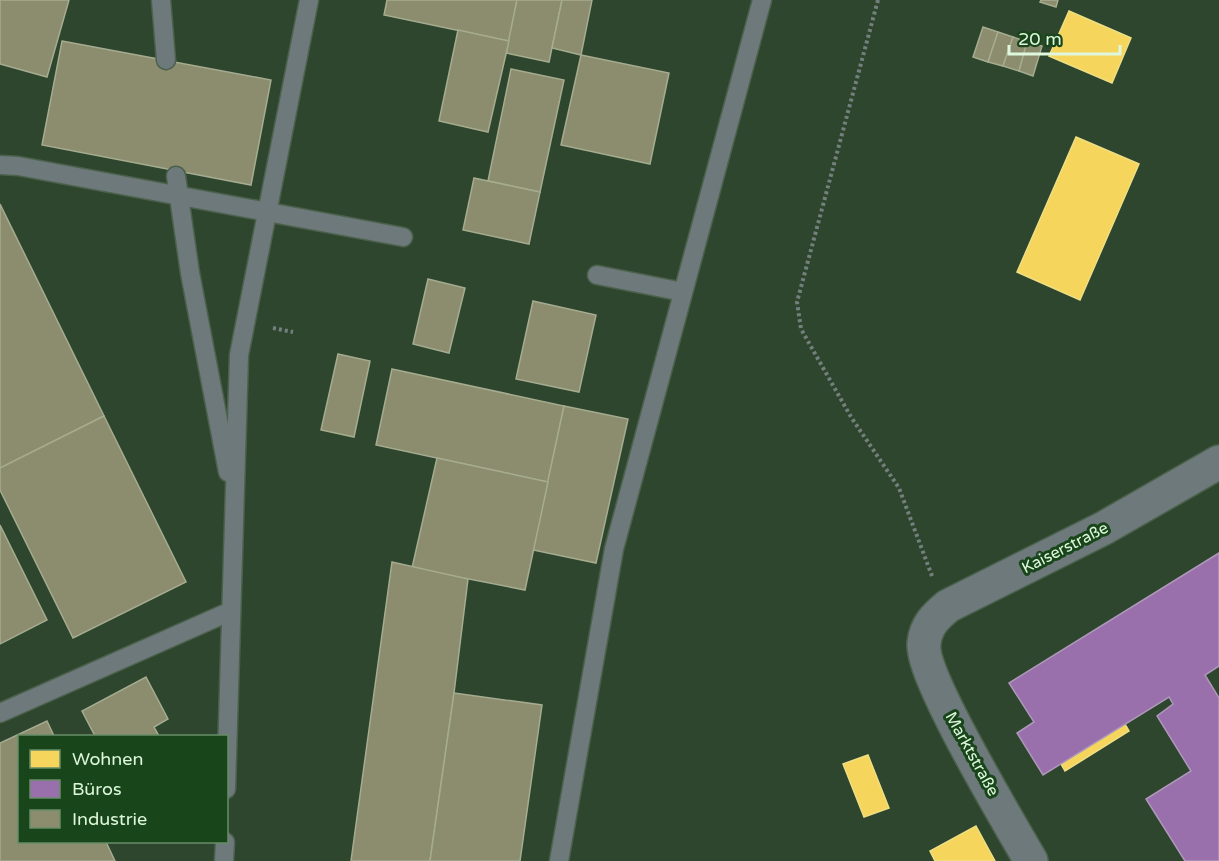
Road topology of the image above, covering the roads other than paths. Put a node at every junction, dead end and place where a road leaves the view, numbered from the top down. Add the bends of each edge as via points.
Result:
1 (161, 0) edge
2 (309, 0) edge
3 (762, 0) edge
4 (166, 60) dead end
5 (0, 165) edge
6 (176, 176) dead end
7 (180, 197) junction
8 (267, 211) junction
9 (403, 237) dead end
10 (597, 275) dead end
11 (683, 292) junction
12 (1219, 462) edge
13 (235, 507) junction
14 (231, 611) junction
15 (924, 643) joint
16 (0, 713) edge
17 (228, 735) edge
18 (225, 843) edge
19 (224, 861) edge
20 (560, 861) edge
21 (1031, 861) edge

1 - 4 lane
2 - 8 lane
3 - 11 lane
5 - 7 lane
6 - 7 lane
7 - 8 lane
7 - 13 lane via 190,273
8 - 9 lane
8 - 13 lane via 238,355
10 - 11 lane
11 - 20 lane via 614,549
12 - 15 street, Kaiserstraße via 1104,528 948,606 930,621
13 - 14 lane
14 - 16 lane
14 - 17 lane
15 - 21 street, Marktstraße via 926,662 944,702
18 - 19 lane

